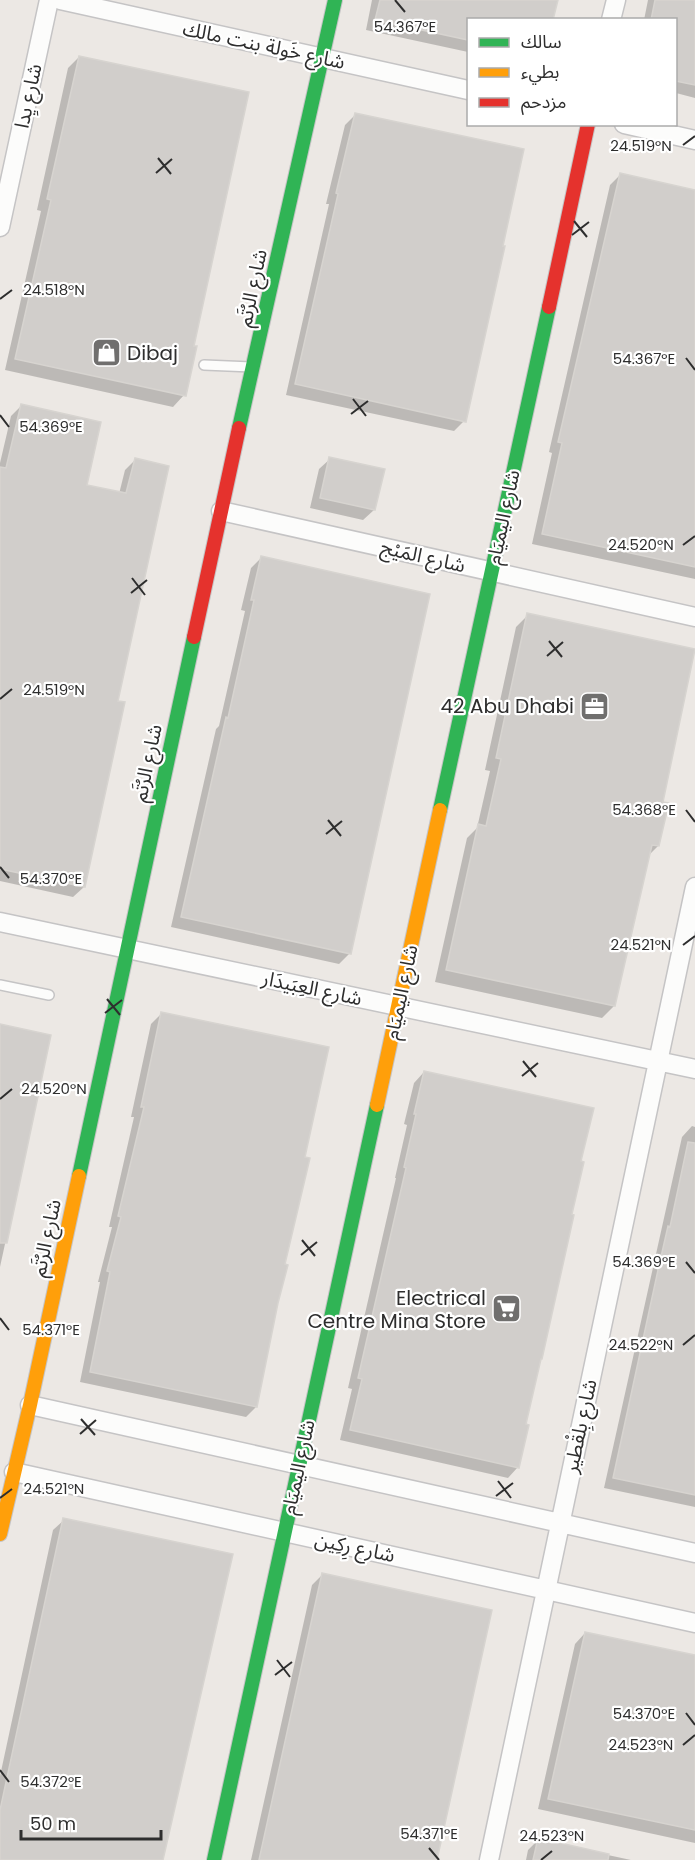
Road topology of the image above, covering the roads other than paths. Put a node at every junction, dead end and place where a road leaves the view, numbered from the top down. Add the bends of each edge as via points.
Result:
1 (49, 0) edge
2 (60, 0) edge
3 (335, 0) edge
4 (616, 0) edge
5 (612, 18) edge
6 (322, 58) junction
7 (467, 90) edge
8 (588, 126) edge
9 (633, 126) edge
10 (695, 140) edge
11 (0, 227) edge
12 (204, 365) dead end
13 (254, 367) junction
14 (221, 511) junction
15 (491, 572) junction
16 (695, 617) edge
17 (695, 887) edge
18 (0, 922) edge
19 (127, 949) junction
20 (0, 985) edge
21 (49, 995) dead end
22 (398, 1006) junction
23 (657, 1060) junction
24 (695, 1069) edge
25 (30, 1405) junction
26 (298, 1465) junction
27 (14, 1472) junction
28 (559, 1523) junction
29 (284, 1532) junction
30 (0, 1534) edge
31 (695, 1553) edge
32 (545, 1590) junction
33 (695, 1623) edge
34 (214, 1860) edge
35 (489, 1860) edge

1 - 11 street, شارع يِدا
2 - 6 street, شارع خَولة بنت مالك
3 - 6 street, شارع الرُتَم
4 - 5 street
6 - 7 street, شارع خَولة بنت مالك
6 - 13 street, شارع الرُتَم
8 - 15 street, شارع اليميَام
9 - 10 street
12 - 13 lane
13 - 14 street, شارع الرُتَم
14 - 15 street, شارع المَيْج
14 - 19 street, شارع الرُتَم
15 - 16 street, شارع المَيْج
15 - 22 street, شارع اليميَام
17 - 23 street, شارع بِلقْطير
18 - 19 street, شارع العِبَيدَار
19 - 22 street, شارع العِبَيدَار
19 - 25 street, شارع الرُتَم
20 - 21 lane
22 - 23 street, شارع العِبَيدَار
22 - 26 street, شارع اليميَام
23 - 24 street, شارع العِبَيدَار
23 - 28 street, شارع بِلقْطير
25 - 26 street
25 - 27 street, شارع الرُتَم
26 - 28 street
26 - 29 street, شارع اليميَام
27 - 29 street, شارع رِكِين
27 - 30 street, شارع الرُتَم
28 - 31 street
28 - 32 street, شارع بِلقْطير
29 - 32 street, شارع رِكِين
29 - 34 street, شارع اليميَام
32 - 33 street, شارع رِكِين
32 - 35 street, شارع بِلقْطير

